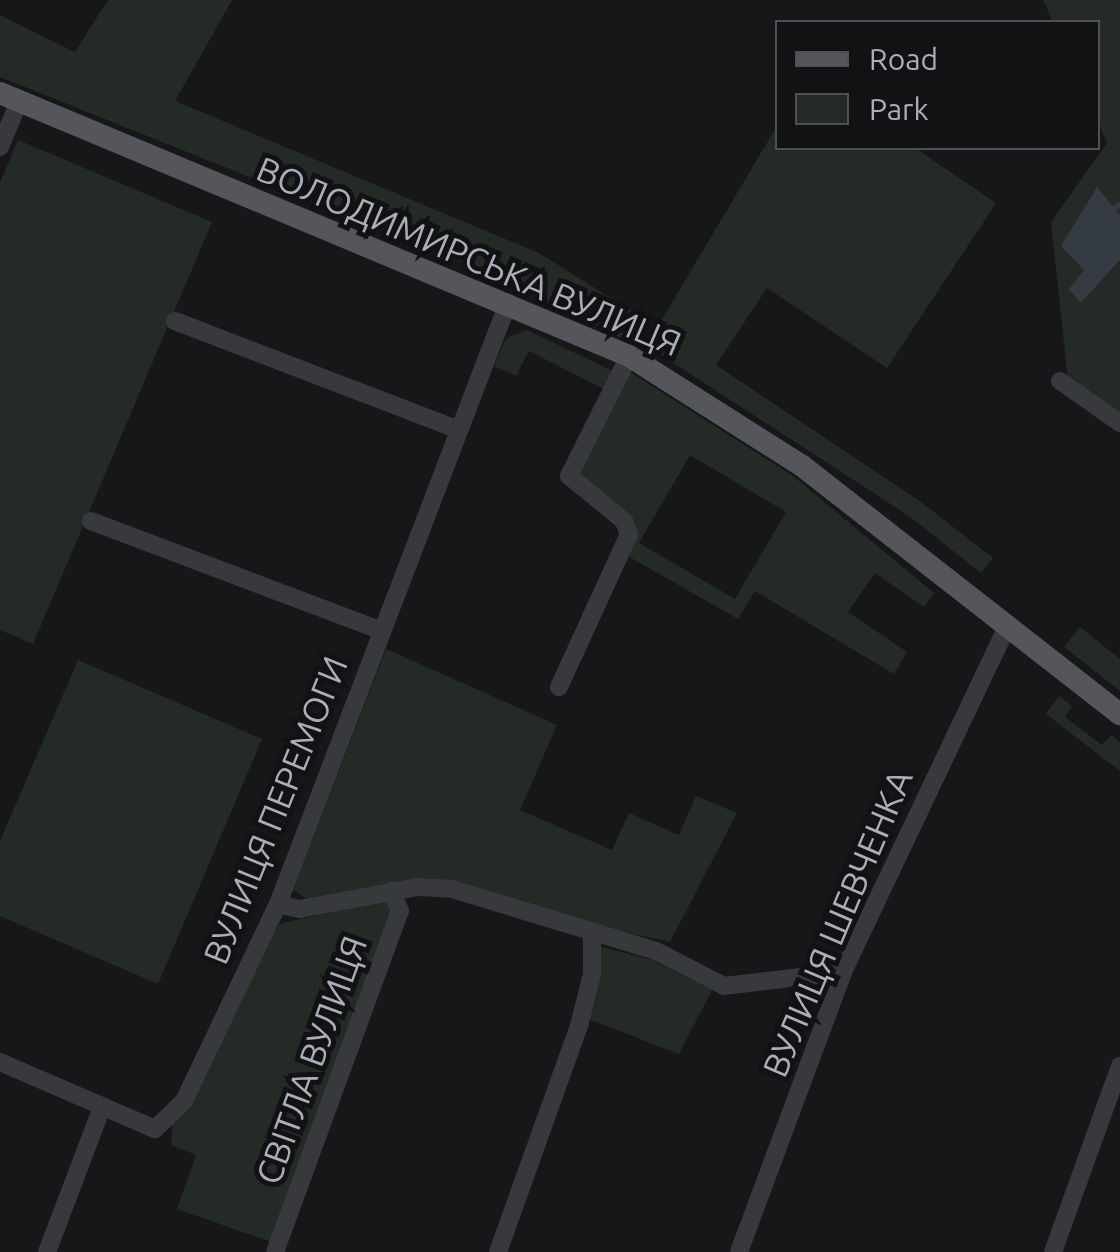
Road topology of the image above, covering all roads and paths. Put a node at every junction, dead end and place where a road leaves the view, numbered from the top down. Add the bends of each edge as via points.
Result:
1 (9, 99) edge
2 (0, 147) edge
3 (508, 303) junction
4 (175, 321) dead end
5 (629, 356) junction
6 (1060, 381) dead end
7 (1120, 423) edge
8 (460, 430) junction
9 (91, 521) dead end
10 (1007, 626) junction
11 (382, 631) junction
12 (559, 687) dead end
13 (1120, 714) edge
14 (391, 891) junction
15 (278, 904) junction
16 (592, 934) junction
17 (844, 972) junction
18 (0, 1062) edge
19 (1120, 1066) edge
20 (102, 1106) junction
21 (47, 1252) edge
22 (275, 1252) edge
23 (498, 1252) edge
24 (739, 1252) edge
25 (1052, 1252) edge

1 - 2 street
1 - 3 main road, ВОЛОДИМИРСЬКА ВУЛИЦЯ
3 - 5 main road, ВОЛОДИМИРСЬКА ВУЛИЦЯ
3 - 8 street, ВУЛИЦЯ ПЕРЕМОГИ
4 - 8 street
5 - 10 main road, ВОЛОДИМИРСЬКА ВУЛИЦЯ via 800,465
5 - 12 street via 569,476 624,521 628,534
6 - 7 street
8 - 11 street, ВУЛИЦЯ ПЕРЕМОГИ
9 - 11 street
10 - 13 main road, ВОЛОДИМИРСЬКА ВУЛИЦЯ
10 - 17 street, ВУЛИЦЯ ШЕВЧЕНКА
11 - 15 street, ВУЛИЦЯ ПЕРЕМОГИ
14 - 15 street via 300,910
14 - 16 street via 452,888
14 - 22 street, СВІТЛА ВУЛИЦЯ via 400,911
15 - 20 street, ВУЛИЦЯ ПЕРЕМОГИ via 171,1118 155,1128
16 - 17 street via 656,951 724,986
16 - 23 street via 592,974 578,1026
17 - 24 street, ВУЛИЦЯ ШЕВЧЕНКА
18 - 20 street
19 - 25 street
20 - 21 street

